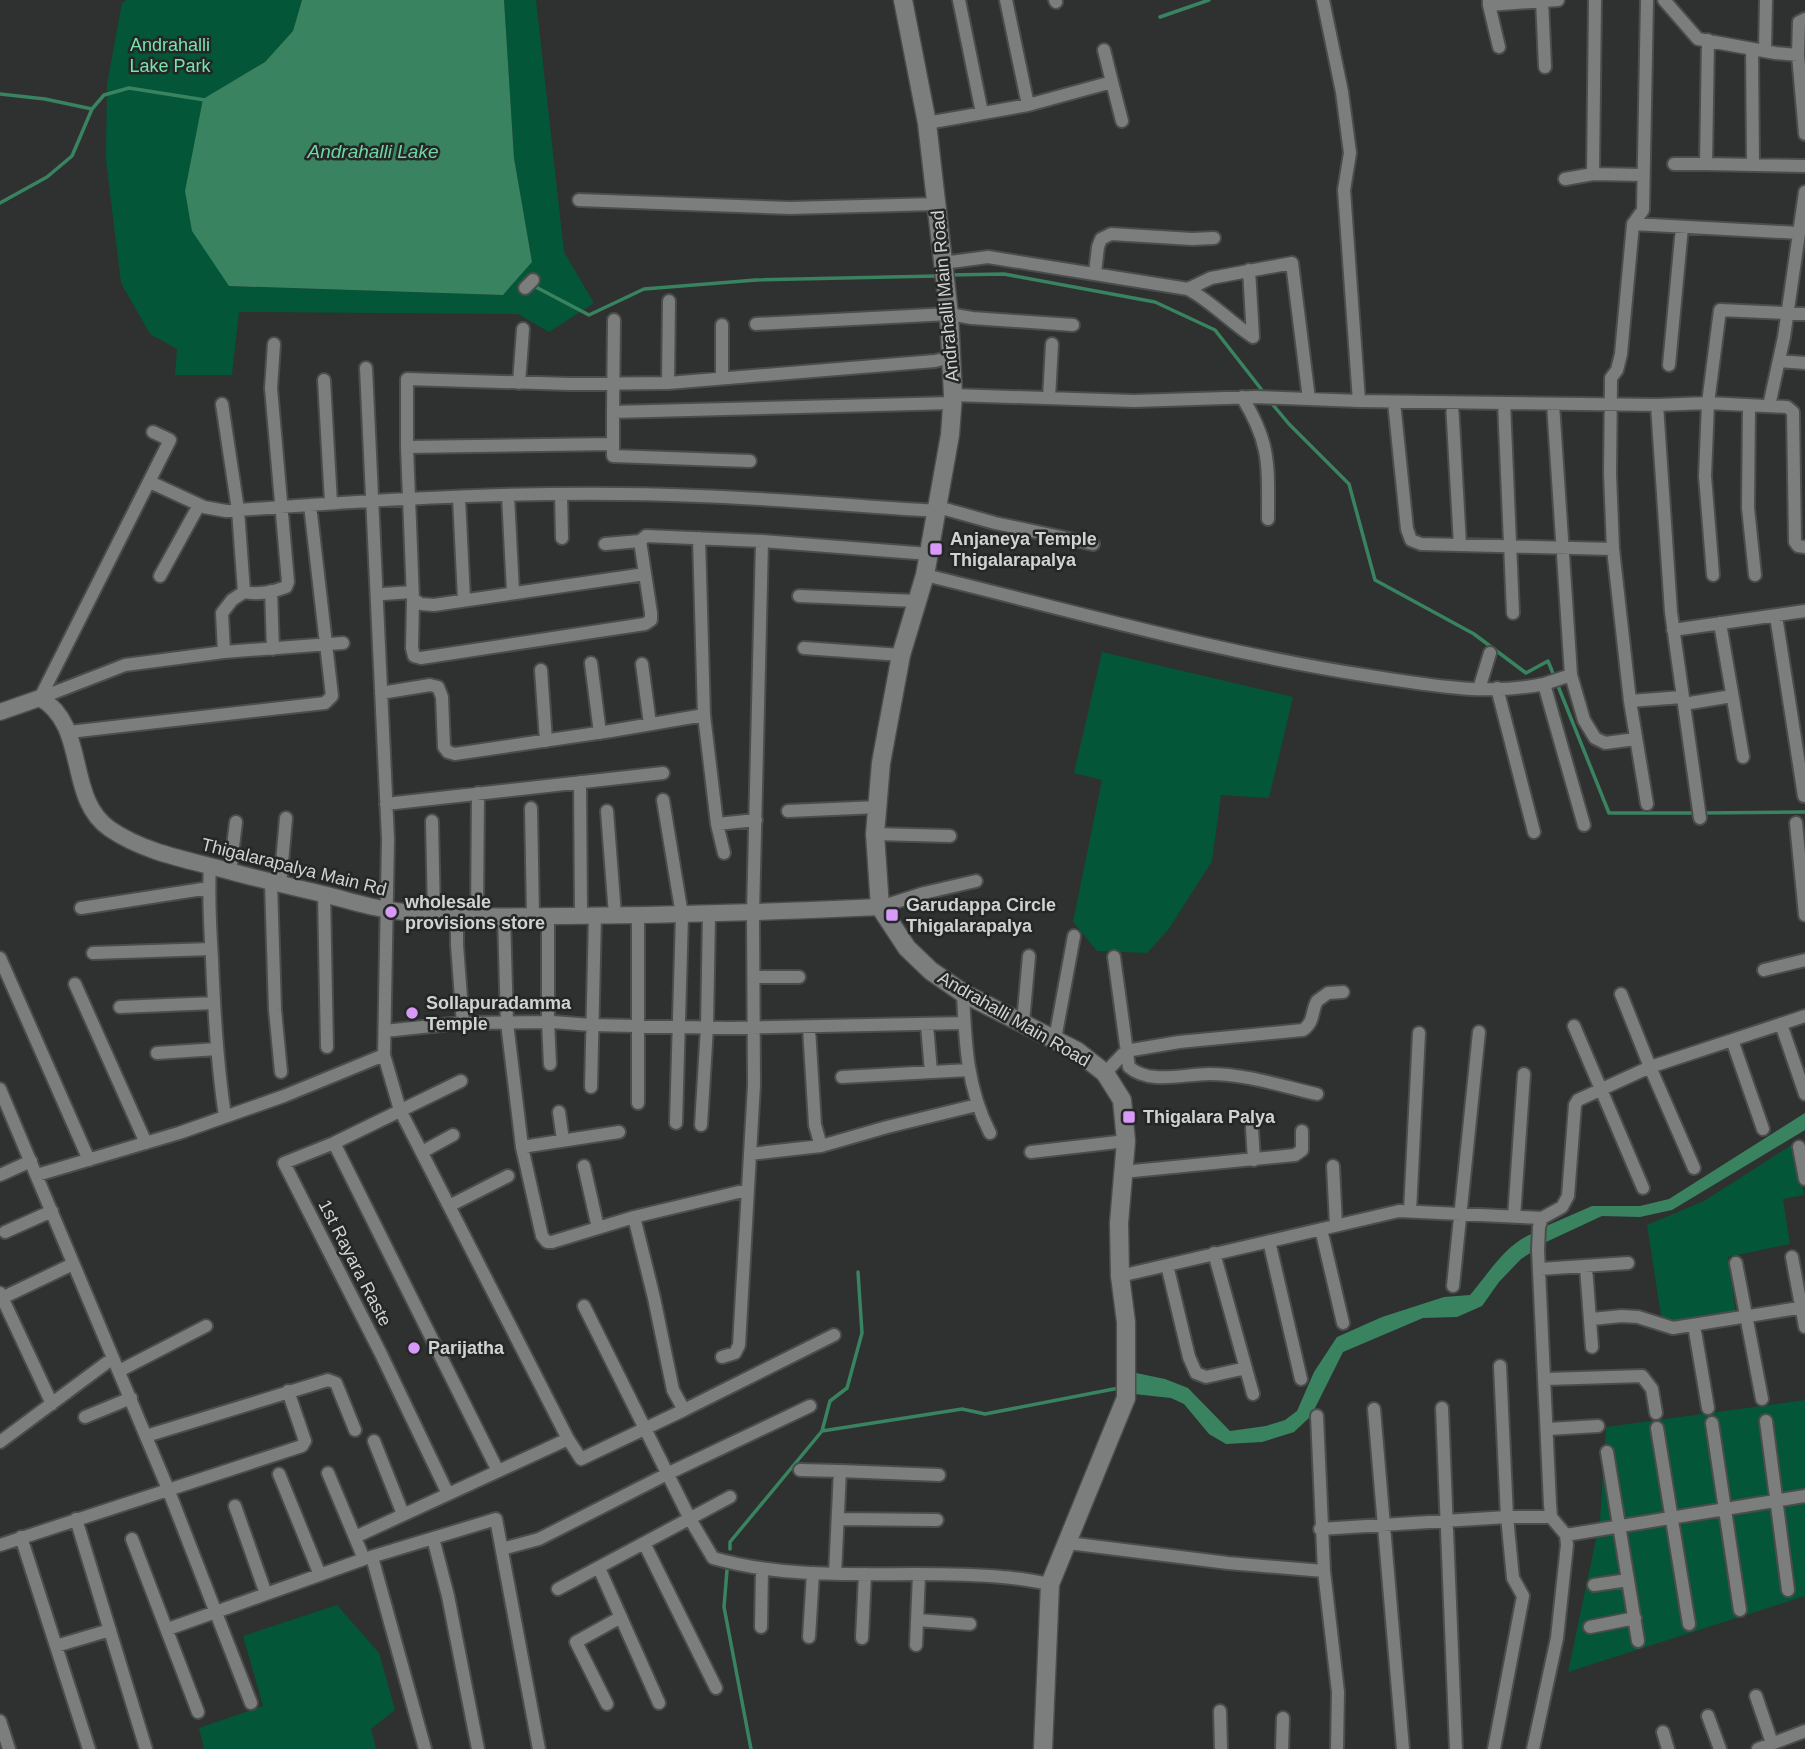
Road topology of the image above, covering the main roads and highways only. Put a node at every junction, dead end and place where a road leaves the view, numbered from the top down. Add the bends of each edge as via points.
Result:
1 (903, 0) edge
2 (1043, 1749) edge

1 - 2 main road, Andrahalli Main Road via 927,123 949,314 953,399 925,575 901,655 881,763 875,834 880,907 906,948 931,971 963,993 1077,1051 1105,1073 1122,1100 1126,1142 1119,1223 1126,1398 1051,1584

